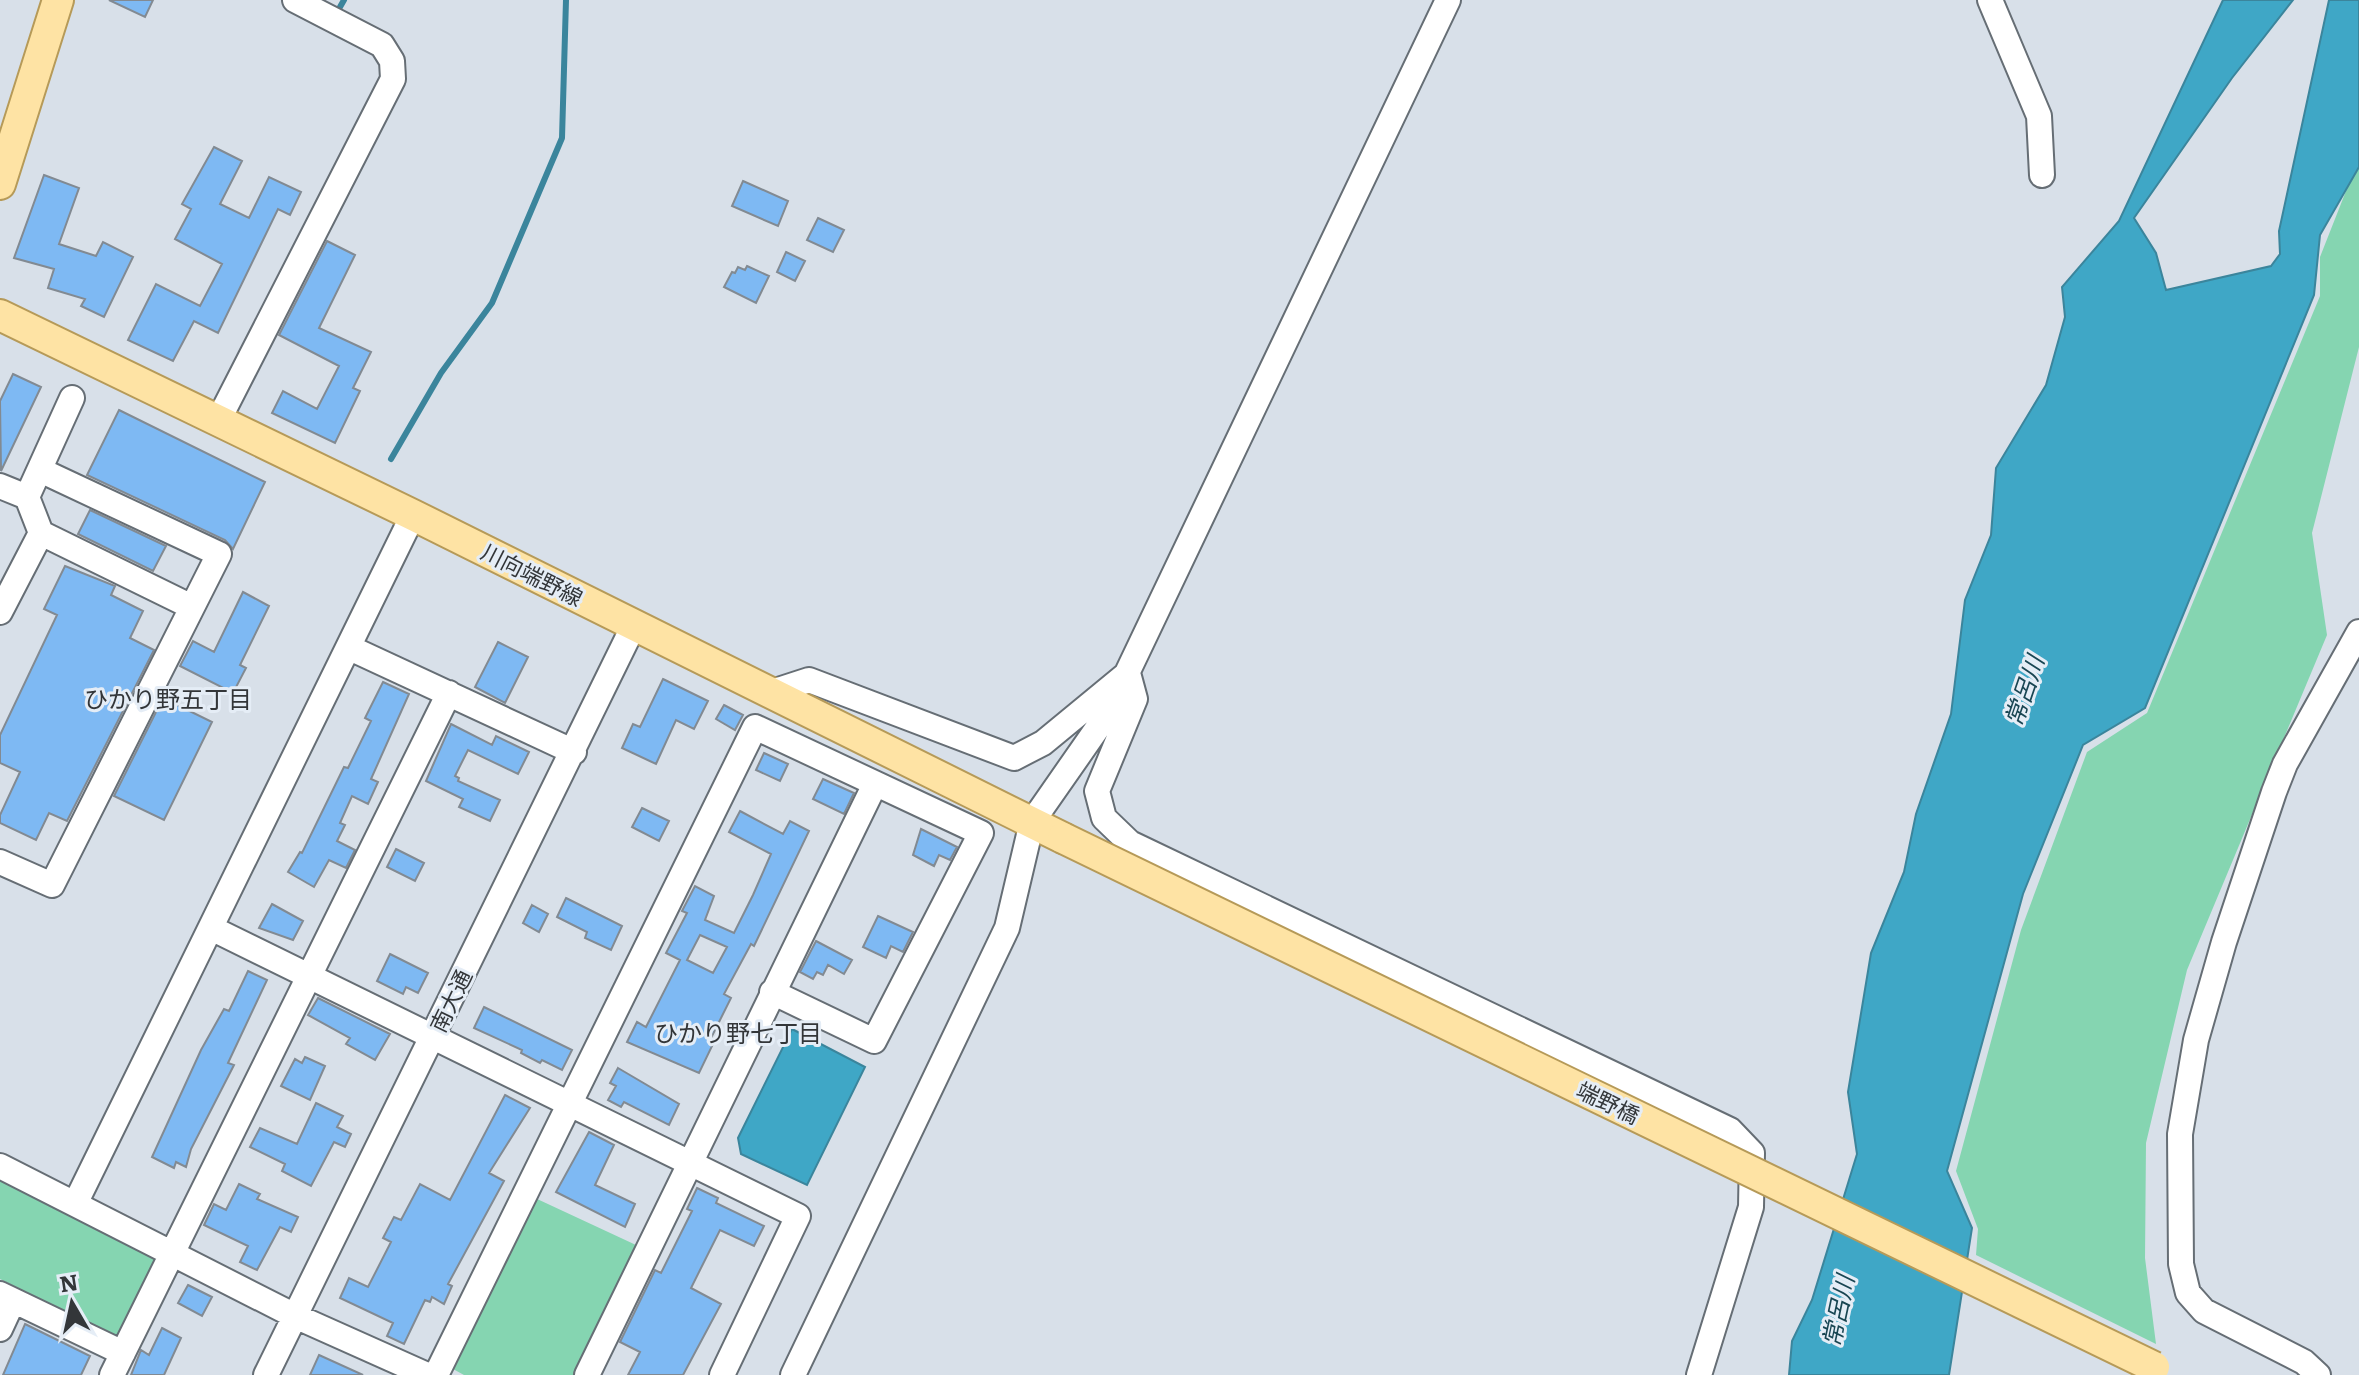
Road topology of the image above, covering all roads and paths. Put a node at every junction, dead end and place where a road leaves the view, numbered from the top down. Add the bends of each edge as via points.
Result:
1 (58, 0) edge
2 (295, 0) edge
3 (1433, 0) edge
4 (1448, 0) edge
5 (1990, 0) edge
6 (1427, 44) junction
7 (2042, 175) dead end
8 (0, 184) edge
9 (0, 315) edge
10 (72, 398) dead end
11 (218, 421) junction
12 (40, 470) junction
13 (0, 486) edge
14 (27, 497) junction
15 (413, 515) junction
16 (41, 533) junction
17 (192, 607) junction
18 (0, 612) edge
19 (633, 627) junction
20 (2359, 632) edge
21 (350, 648) junction
22 (1128, 673) junction
23 (449, 693) junction
24 (769, 693) junction
25 (574, 752) junction
26 (875, 784) junction
27 (1032, 822) junction
28 (1063, 838) joint
29 (0, 862) edge
30 (213, 929) junction
31 (309, 975) junction
32 (772, 992) junction
33 (433, 1037) junction
34 (571, 1103) junction
35 (690, 1163) junction
36 (0, 1166) edge
37 (76, 1202) junction
38 (174, 1253) junction
39 (7, 1298) edge
40 (295, 1316) junction
41 (0, 1329) edge
42 (118, 1364) edge
43 (2161, 1371) edge
44 (266, 1375) edge
45 (427, 1375) edge
46 (436, 1375) edge
47 (587, 1375) edge
48 (722, 1375) edge
49 (793, 1375) edge
50 (1699, 1375) edge
51 (2318, 1375) edge

1 - 8 main road
2 - 11 street via 382,45 392,61 393,79
3 - 6 street
4 - 6 street
5 - 7 street via 2039,116
6 - 22 street
9 - 11 main road, 川向端野線
10 - 12 street
11 - 15 main road, 川向端野線
12 - 14 street
12 - 17 street via 219,554
13 - 14 street
14 - 16 street
15 - 19 main road, 川向端野線
15 - 21 street
16 - 17 street
16 - 18 street
17 - 29 street via 52,885
19 - 24 main road, 川向端野線
19 - 25 street, 南大通
20 - 51 street via 2274,792 2200,1026 2180,1134 2181,1264 2188,1293 2204,1311 2304,1362
21 - 23 street
21 - 30 street
22 - 24 street via 1043,743 1014,758 809,680
22 - 27 street via 1108,713
22 - 50 street via 1135,699 1097,791 1104,818 1130,843 1730,1130 1752,1153 1751,1207
23 - 25 street
23 - 31 street
24 - 27 main road, 川向端野線
25 - 33 street, 南大通
26 - 32 street
26 - 32 street via 981,833 874,1041
26 - 34 street via 755,727
27 - 28 main road, 川向端野線
27 - 49 street via 1007,928
28 - 43 main road, 端野橋, bridge
30 - 31 street
30 - 37 street
31 - 33 street
31 - 38 street
32 - 35 street
33 - 34 street
33 - 40 street, 南大通
34 - 35 street
34 - 46 street
35 - 47 street
35 - 48 street via 798,1216
36 - 37 street
37 - 38 street
38 - 40 street
38 - 42 street
39 - 41 street
39 - 42 street
40 - 44 street, 南大通
40 - 45 street

